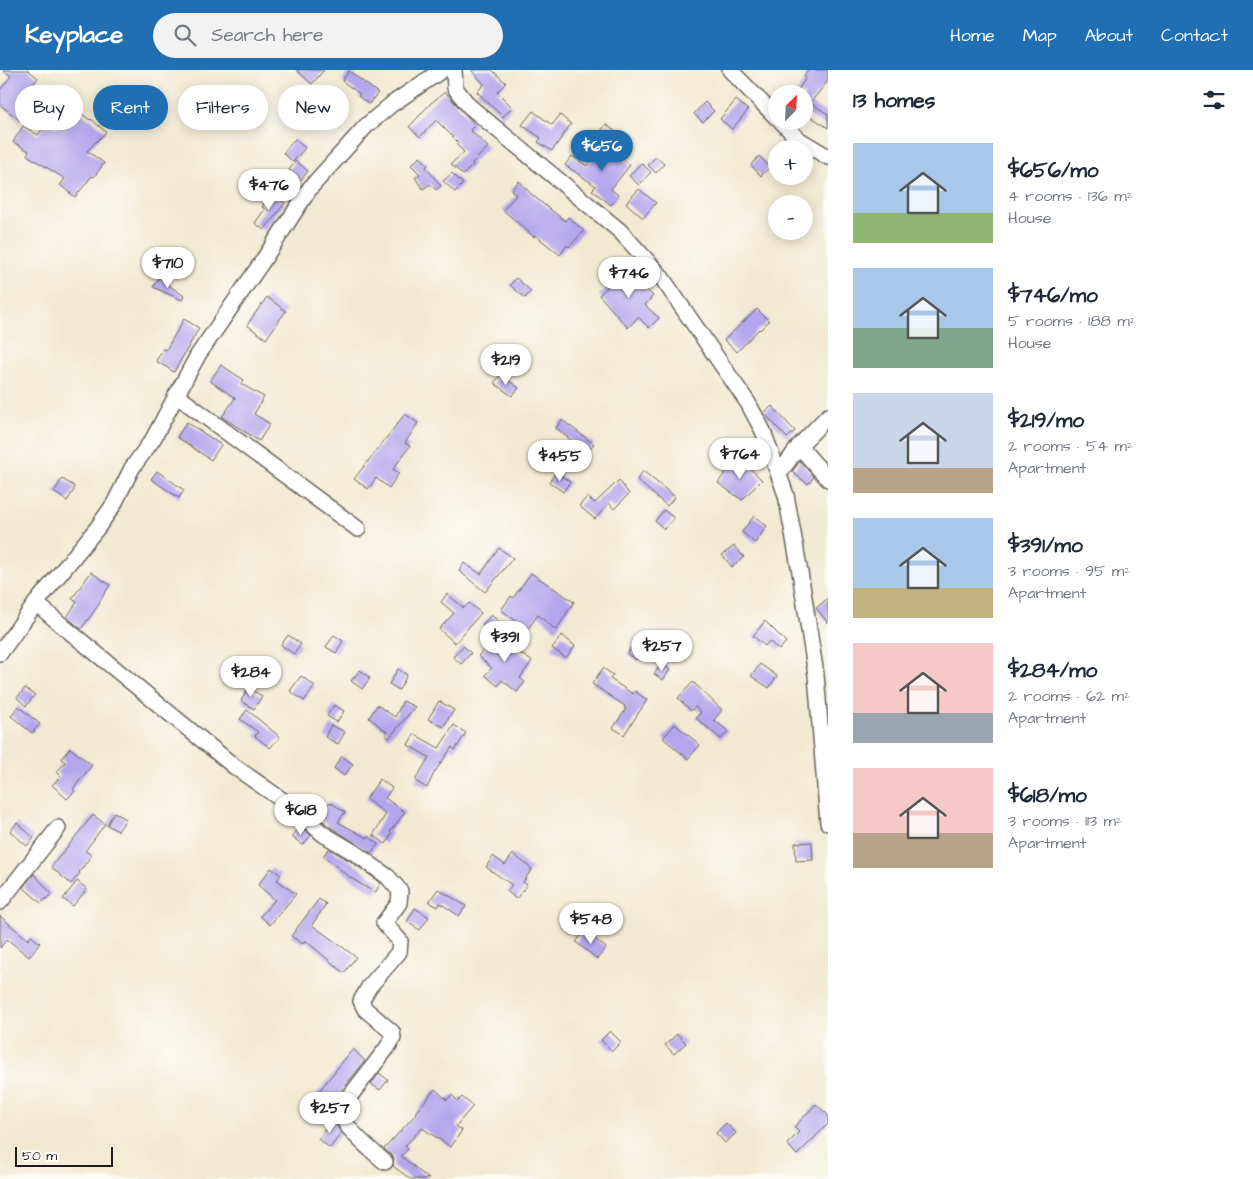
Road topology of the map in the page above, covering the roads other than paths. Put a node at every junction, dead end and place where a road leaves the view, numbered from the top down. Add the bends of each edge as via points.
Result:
1 (442, 70) edge
2 (454, 70) edge
3 (730, 70) edge
4 (768, 109) edge
5 (790, 130) edge
6 (828, 156) edge
7 (176, 395) junction
8 (828, 416) edge
9 (799, 446) junction
10 (779, 474) junction
11 (828, 479) edge
12 (358, 529) dead end
13 (36, 603) junction
14 (0, 653) edge
15 (828, 823) edge
16 (58, 828) dead end
17 (0, 902) edge
18 (385, 1162) dead end

1 - 7 street via 366,126 310,188 198,354
2 - 10 street via 454,88 469,106 620,230 660,275 748,403 763,431
3 - 4 street
5 - 6 street via 798,139
7 - 12 street
7 - 13 street via 114,504
8 - 9 street
9 - 10 street
9 - 11 street
10 - 15 street via 788,505 816,675
13 - 14 street
13 - 18 street via 235,767 295,809 323,834 388,877 400,891 399,903 384,923 400,941 400,952 361,1001 365,1009 392,1032 393,1038 339,1114
16 - 17 street

